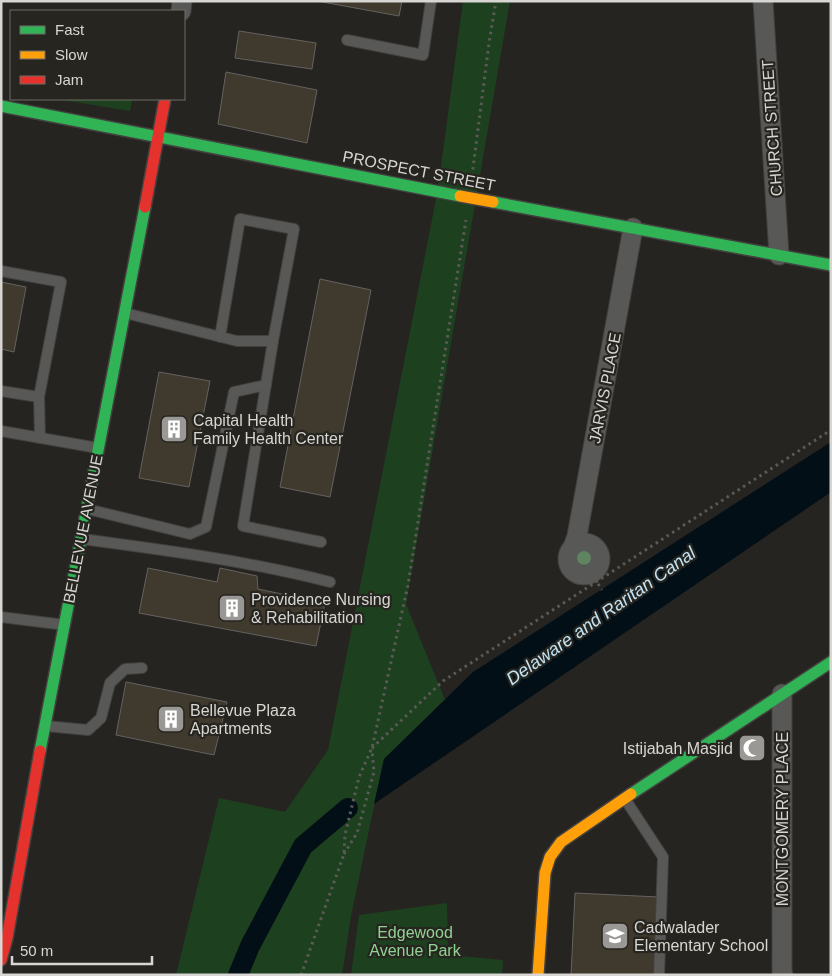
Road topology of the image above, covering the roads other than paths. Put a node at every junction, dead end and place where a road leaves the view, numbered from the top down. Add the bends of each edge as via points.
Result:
1 (431, 1) edge
2 (764, 1) edge
3 (347, 40) dead end
4 (165, 100) edge
5 (1, 106) edge
6 (158, 137) junction
7 (634, 228) junction
8 (778, 255) junction
9 (831, 265) edge
10 (1, 271) edge
11 (124, 313) junction
12 (220, 337) junction
13 (273, 341) junction
14 (266, 385) junction
15 (1, 391) edge
16 (39, 397) junction
17 (1, 431) edge
18 (40, 438) junction
19 (99, 448) junction
20 (87, 509) junction
21 (81, 539) junction
22 (321, 542) dead end
23 (594, 578) road end
24 (330, 582) dead end
25 (1, 617) edge
26 (65, 625) junction
27 (831, 662) edge
28 (142, 668) dead end
29 (782, 694) junction
30 (45, 726) junction
31 (624, 798) junction
32 (5, 921) edge
33 (1, 960) edge
34 (538, 975) edge
35 (659, 975) edge
36 (783, 975) edge

1 - 3 lane via 423,55
2 - 8 street, CHURCH STREET
4 - 6 street, BELLEVUE AVENUE
5 - 6 street, PROSPECT STREET
6 - 7 street, PROSPECT STREET, bridge
6 - 11 street, BELLEVUE AVENUE
7 - 8 street, PROSPECT STREET
7 - 23 street, JARVIS PLACE via 574,547 585,543 599,552 600,564
8 - 9 street, PROSPECT STREET
10 - 16 lane via 61,282
11 - 12 lane
11 - 19 street, BELLEVUE AVENUE
12 - 13 lane via 237,341
12 - 13 lane via 240,219 294,229
13 - 14 lane
14 - 20 lane via 234,392 206,527 190,534
14 - 22 lane via 243,526
15 - 16 lane
16 - 18 lane
17 - 18 lane
18 - 19 lane
19 - 20 street, BELLEVUE AVENUE
20 - 21 street, BELLEVUE AVENUE
21 - 24 lane via 191,553
21 - 26 street, BELLEVUE AVENUE
25 - 26 lane
26 - 30 street, BELLEVUE AVENUE
27 - 29 street
28 - 30 lane via 125,669 110,683 101,718 88,730
29 - 31 street
29 - 36 street, MONTGOMERY PLACE
30 - 32 street, BELLEVUE AVENUE
31 - 34 street via 561,842 550,857 545,873
31 - 35 lane via 663,856
32 - 33 street, BELLEVUE AVENUE

